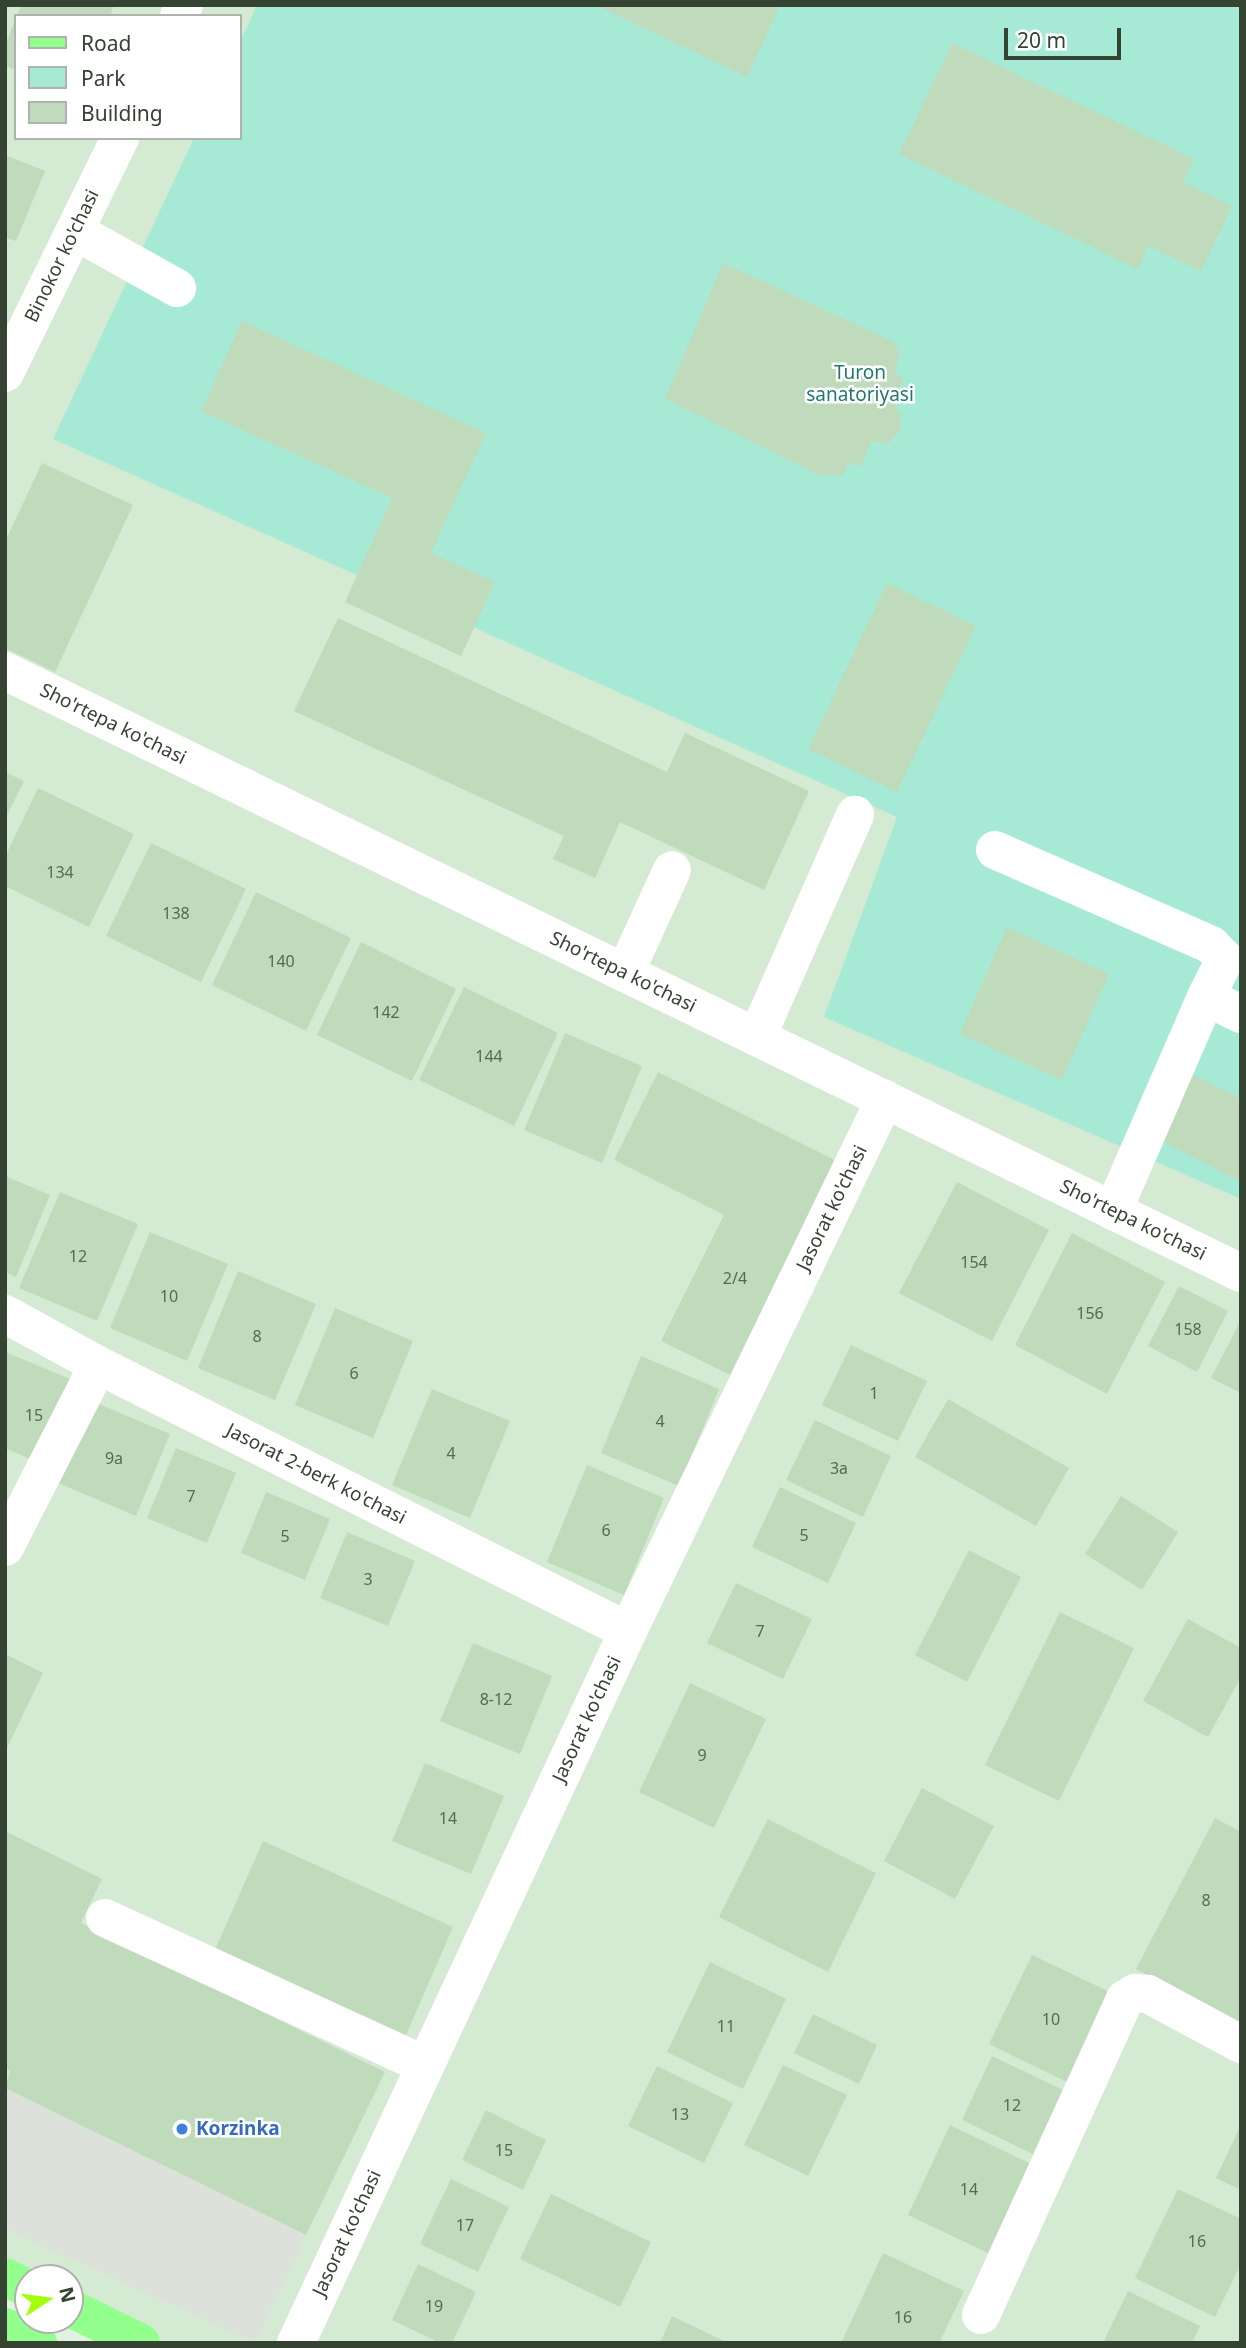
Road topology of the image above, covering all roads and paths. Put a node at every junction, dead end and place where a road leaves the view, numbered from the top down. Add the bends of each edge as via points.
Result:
1 (119, 140) edge
2 (75, 231) junction
3 (177, 288) dead end
4 (5, 373) edge
5 (5, 671) edge
6 (855, 815) dead end
7 (995, 850) dead end
8 (672, 870) dead end
9 (625, 973) junction
10 (1206, 998) junction
11 (1241, 1014) edge
12 (757, 1037) junction
13 (885, 1100) junction
14 (1113, 1211) junction
15 (1241, 1273) edge
16 (5, 1314) edge
17 (97, 1365) junction
18 (5, 1547) edge
19 (628, 1631) junction
20 (105, 1918) dead end
21 (1241, 2044) edge
22 (425, 2066) junction
23 (84, 2315) edge
24 (981, 2315) dead end
25 (5, 2327) edge
26 (38, 2343) edge
27 (141, 2343) edge
28 (296, 2343) edge

1 - 2 street, Binokor ko'chasi
2 - 3 street
2 - 4 street, Binokor ko'chasi
5 - 9 street, Sho'rtepa ko'chasi
6 - 12 street
7 - 10 street via 1211,944 1225,959
8 - 9 street
9 - 12 street, Sho'rtepa ko'chasi
10 - 11 street
10 - 14 street
12 - 13 street, Sho'rtepa ko'chasi
13 - 14 street, Sho'rtepa ko'chasi
13 - 19 street, Jasorat ko'chasi
14 - 15 street, Sho'rtepa ko'chasi
16 - 17 street, Jasorat 2-berk ko'chasi
17 - 18 street
17 - 19 street, Jasorat 2-berk ko'chasi
19 - 22 street, Jasorat ko'chasi
20 - 22 street
21 - 24 street via 1148,1994 1135,1993 1125,1999
22 - 28 street, Jasorat ko'chasi
23 - 27 main road
25 - 26 main road

